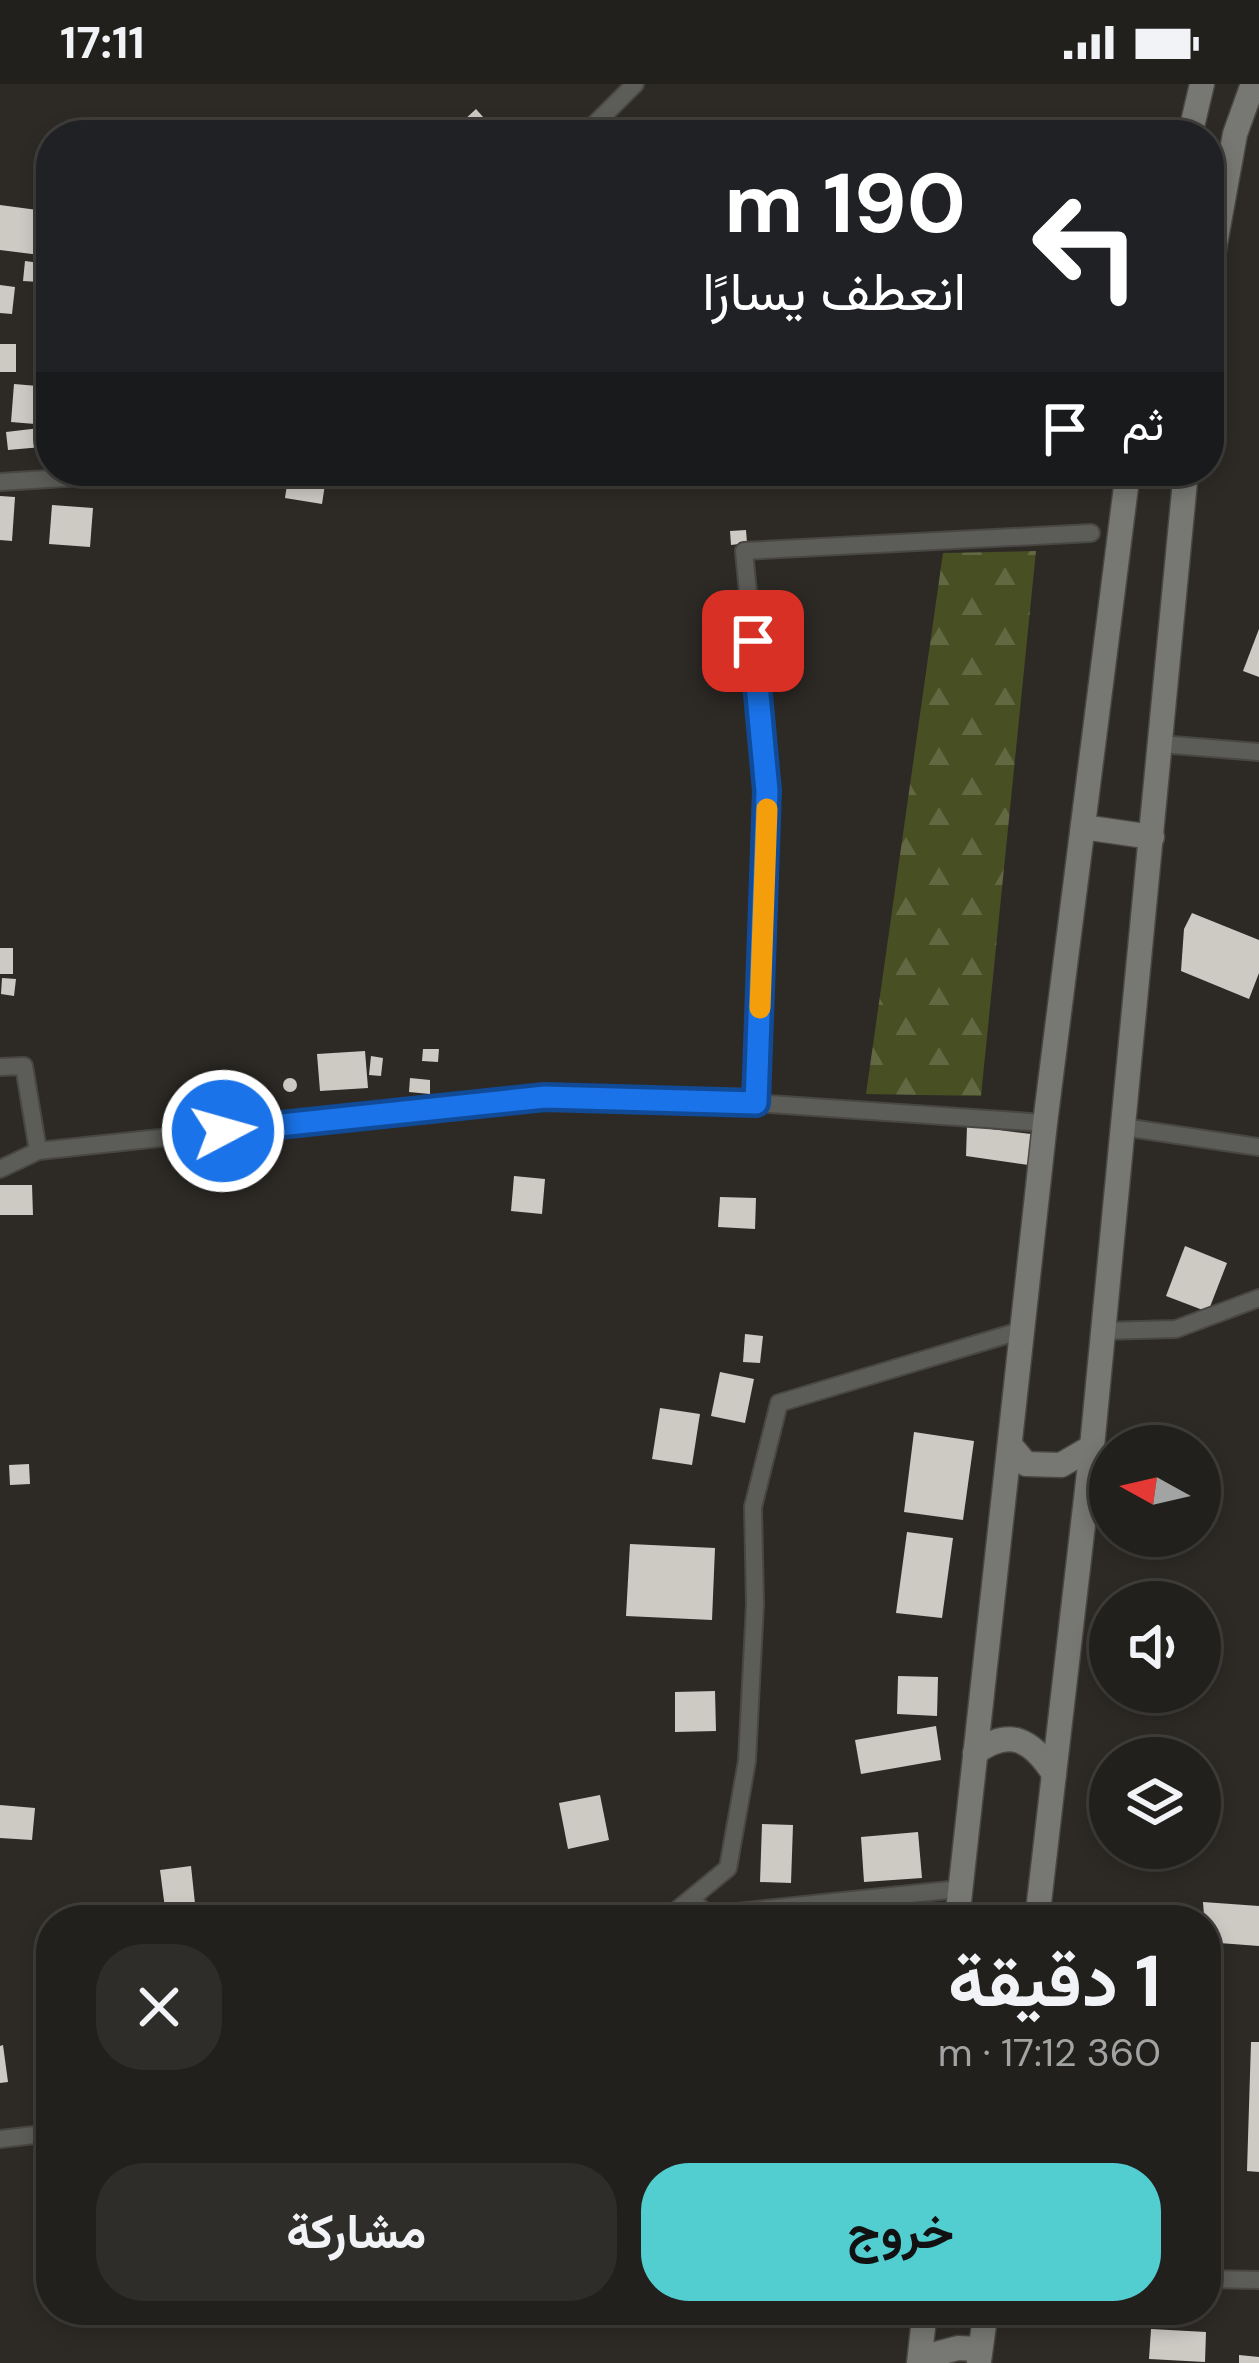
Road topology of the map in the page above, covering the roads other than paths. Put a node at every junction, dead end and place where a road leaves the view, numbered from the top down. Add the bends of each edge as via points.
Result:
1 (635, 84) edge
2 (1202, 84) edge
3 (1252, 84) edge
4 (599, 120) edge
5 (1194, 120) edge
6 (1224, 195) edge
7 (36, 480) edge
8 (0, 482) edge
9 (1126, 486) edge
10 (1185, 486) edge
11 (1091, 533) dead end
12 (1160, 744) junction
13 (1259, 752) edge
14 (1083, 827) junction
15 (1152, 837) junction
16 (0, 1067) edge
17 (756, 1103) junction
18 (1045, 1123) junction
19 (1123, 1126) junction
20 (1259, 1147) edge
21 (38, 1151) junction
22 (0, 1169) edge
23 (1259, 1298) edge
24 (1023, 1330) junction
25 (1103, 1331) junction
26 (1094, 1425) edge
27 (1010, 1445) junction
28 (1089, 1449) edge
29 (1089, 1473) edge
30 (975, 1753) junction
31 (1054, 1774) junction
32 (959, 1889) junction
33 (691, 1899) junction
34 (684, 1905) edge
35 (697, 1905) edge
36 (805, 1905) edge
37 (958, 1905) edge
38 (1039, 1905) edge
39 (36, 2134) edge
40 (0, 2139) edge
41 (1221, 2279) edge
42 (1259, 2280) edge
43 (924, 2325) edge
44 (984, 2325) edge
45 (980, 2356) edge
46 (920, 2360) edge

1 - 4 street
2 - 5 main road
3 - 6 main road
7 - 8 street
9 - 14 main road
10 - 12 main road
11 - 17 street via 744,551 767,791
12 - 13 street
12 - 15 main road
14 - 15 main road
14 - 18 main road
15 - 19 main road
16 - 21 street via 24,1066
17 - 18 street
17 - 21 street via 545,1097
18 - 24 main road
19 - 20 street
19 - 25 main road
21 - 22 street
23 - 25 street via 1176,1329
24 - 27 main road
24 - 33 street via 779,1403 753,1507 743,1783 728,1868
25 - 26 main road
27 - 28 main road via 1026,1464 1061,1465
27 - 30 main road
29 - 31 main road
30 - 31 main road via 1008,1737 1037,1749
30 - 32 main road
31 - 38 main road
32 - 36 street
32 - 37 main road
33 - 34 street
33 - 35 street
39 - 40 street
41 - 42 street
43 - 46 main road
44 - 45 main road
45 - 46 main road via 958,2348

